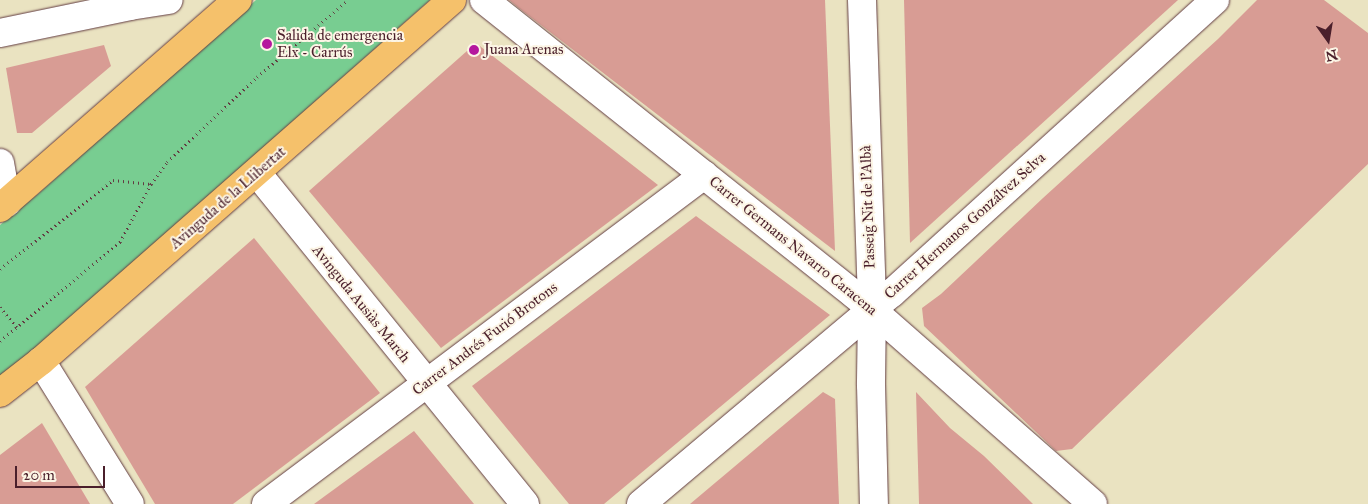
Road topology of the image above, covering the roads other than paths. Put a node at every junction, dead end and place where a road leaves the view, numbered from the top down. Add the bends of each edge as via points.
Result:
1 (169, 0) edge
2 (238, 0) edge
3 (452, 0) edge
4 (484, 0) edge
5 (862, 0) edge
6 (1215, 0) edge
7 (0, 33) edge
8 (0, 162) edge
9 (257, 173) junction
10 (704, 175) junction
11 (3, 205) edge
12 (872, 309) junction
13 (41, 361) junction
14 (425, 384) junction
15 (0, 393) edge
16 (130, 504) edge
17 (266, 504) edge
18 (524, 504) edge
19 (641, 504) edge
20 (874, 504) edge
21 (1093, 504) edge

1 - 7 street
2 - 11 highway
3 - 9 highway, Avinguda de la Llibertat
4 - 10 street, Carrer Germans Navarro Caracena
5 - 12 street, Passeig Nit de l'Albà
6 - 12 street, Carrer Hermanos Gonzálvez Selva
8 - 11 street
9 - 13 highway, Avinguda de la Llibertat
9 - 14 street, Avinguda Ausiàs March
10 - 12 street, Carrer Germans Navarro Caracena
10 - 14 street, Carrer Andrés Furió Brotons
12 - 19 street, Carrer Hermanos Gonzálvez Selva
12 - 20 street, Passeig Nit de l'Albà
12 - 21 street, Carrer Germans Navarro Caracena
13 - 15 highway, Avinguda de la Llibertat
13 - 16 street
14 - 17 street, Carrer Andrés Furió Brotons
14 - 18 street, Avinguda Ausiàs March

